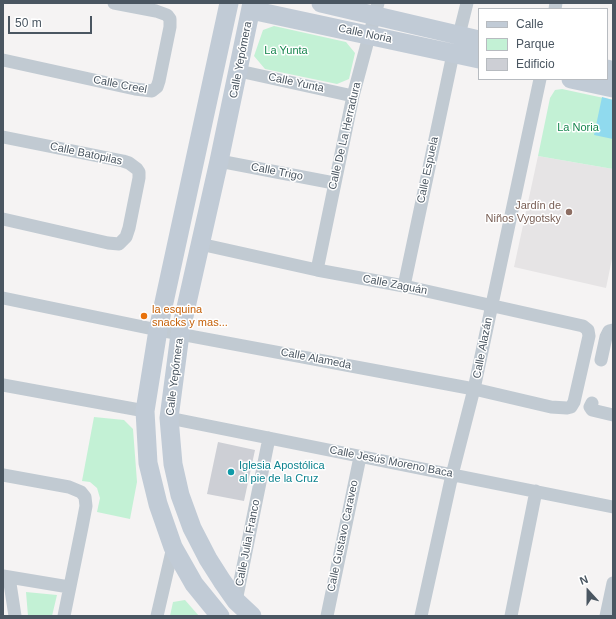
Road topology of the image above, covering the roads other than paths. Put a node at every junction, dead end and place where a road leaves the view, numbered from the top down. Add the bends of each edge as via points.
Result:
1 (114, 3) edge
2 (229, 3) edge
3 (321, 3) edge
4 (467, 3) edge
5 (251, 6) edge
6 (377, 9) edge
7 (369, 35) junction
8 (460, 35) junction
9 (478, 40) edge
10 (453, 54) junction
11 (478, 59) edge
12 (3, 60) edge
13 (239, 71) junction
14 (540, 80) edge
15 (575, 80) edge
16 (613, 88) edge
17 (353, 96) junction
18 (3, 137) edge
19 (219, 161) junction
20 (334, 183) junction
21 (3, 219) edge
22 (200, 244) junction
23 (317, 270) junction
24 (404, 286) junction
25 (3, 298) edge
26 (491, 305) junction
27 (158, 330) junction
28 (588, 330) joint
29 (613, 330) edge
30 (180, 334) junction
31 (601, 360) dead end
32 (3, 386) edge
33 (474, 389) junction
34 (591, 406) dead end
35 (145, 411) junction
36 (613, 415) edge
37 (169, 418) junction
38 (269, 438) junction
39 (360, 457) junction
40 (452, 474) junction
41 (3, 475) edge
42 (536, 491) junction
43 (613, 507) edge
44 (173, 547) junction
45 (6, 577) edge
46 (613, 584) edge
47 (69, 587) junction
48 (236, 601) junction
49 (14, 616) edge
50 (64, 616) edge
51 (157, 616) edge
52 (220, 616) edge
53 (252, 616) edge
54 (327, 616) edge
55 (421, 616) edge
56 (511, 616) edge
57 (606, 616) edge

1 - 12 street, Calle Creel via 167,15 170,19 159,81 152,91
2 - 27 main road, Calle Yepómera
3 - 6 main road, Calle Noria
4 - 8 street
5 - 7 main road, Calle Noria
5 - 13 main road, Calle Yepómera
6 - 7 street, Calle De La Herradura
6 - 8 main road, Calle Noria
7 - 10 main road, Calle Noria
7 - 17 street, Calle De La Herradura
8 - 9 main road, Calle Noria
10 - 11 main road, Calle Noria
10 - 24 street, Calle Espuela
13 - 17 street, Calle Yunta
13 - 19 main road, Calle Yepómera
14 - 26 street, Calle Alazán
15 - 16 main road
17 - 20 street, Calle De La Herradura
18 - 21 street, Calle Batopilas via 123,161 137,169 139,178 129,228 126,237 119,244
19 - 20 street, Calle Trigo
19 - 22 main road, Calle Yepómera
20 - 23 street, Calle De La Herradura
22 - 23 street, Calle Zaguán
22 - 30 main road, Calle Yepómera
23 - 24 street, Calle Zaguán
24 - 26 street, Calle Zaguán
25 - 27 street, Calle Alameda
26 - 28 street, Calle Zaguán via 579,325
26 - 33 street, Calle Alazán
27 - 30 street, Calle Alameda
27 - 35 main road, Calle Yepómera
28 - 33 street, Calle Alameda via 589,336 571,407 551,406
29 - 31 street via 609,331 606,337
30 - 33 street, Calle Alameda
30 - 37 main road, Calle Yepómera
32 - 35 street
33 - 40 street, Calle Alazán
34 - 36 street
35 - 44 main road, Calle Yepómera via 148,463 158,504
37 - 38 street, Calle Jesús Moreno Baca
37 - 48 main road, Calle Yepómera via 173,464 192,528 208,559
38 - 39 street, Calle Jesús Moreno Baca
38 - 48 street, Calle Julia Franco
39 - 40 street, Calle Jesús Moreno Baca
39 - 54 street, Calle Gustavo Caraveo
40 - 42 street, Calle Jesús Moreno Baca
40 - 55 street, Calle Alazán
41 - 47 street via 69,487 84,494 86,506
42 - 43 street, Calle Jesús Moreno Baca
42 - 56 street
44 - 51 street
44 - 52 main road, Calle Yepómera via 194,584
45 - 47 street
45 - 49 street
46 - 57 street
47 - 50 street
48 - 53 main road, Calle Yepómera

